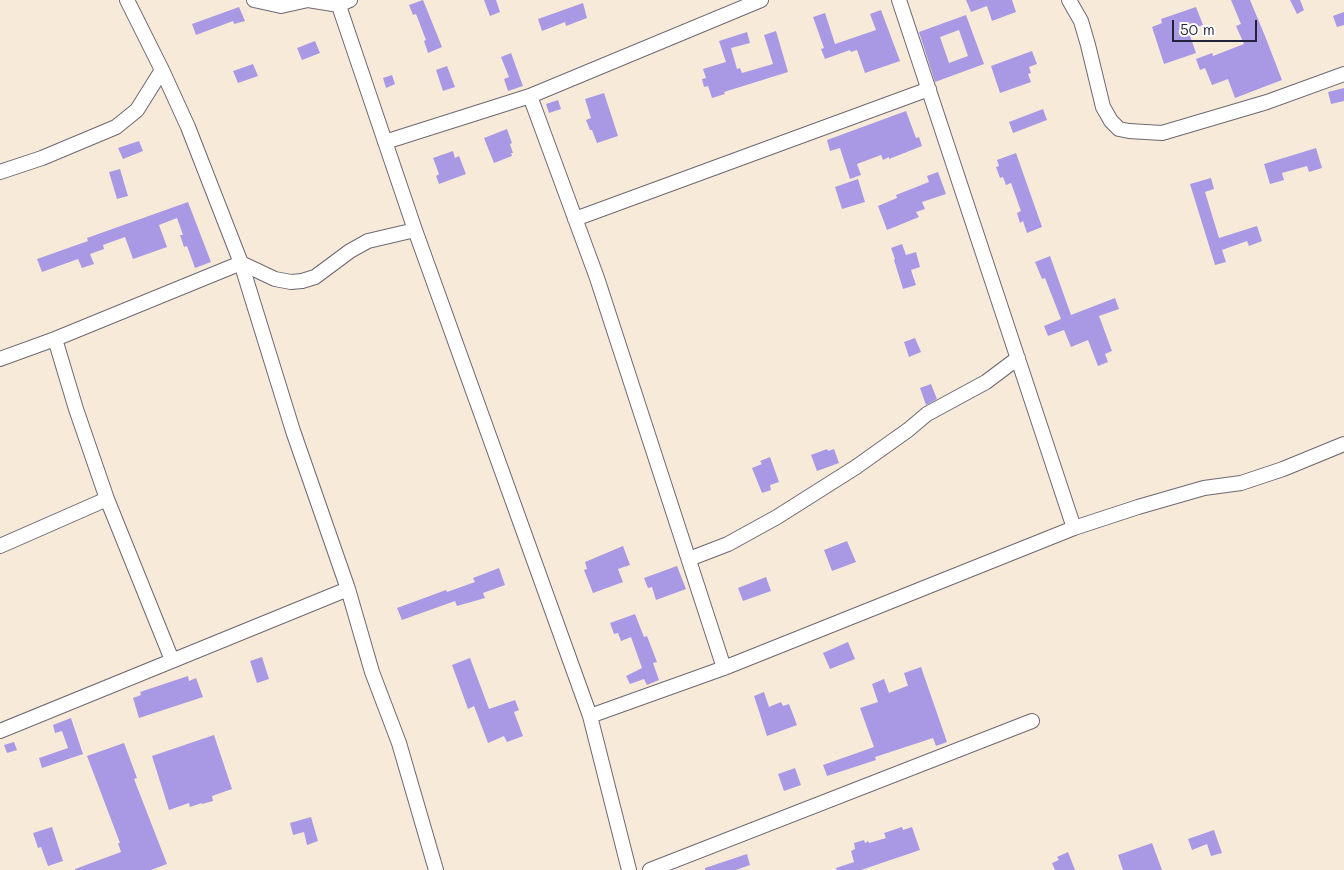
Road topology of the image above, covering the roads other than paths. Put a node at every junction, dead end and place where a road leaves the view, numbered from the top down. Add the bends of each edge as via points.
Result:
1 (127, 0) edge
2 (254, 0) edge
3 (761, 0) edge
4 (899, 0) edge
5 (1070, 0) edge
6 (342, 2) edge
7 (162, 70) junction
8 (1344, 74) edge
9 (929, 89) junction
10 (530, 96) junction
11 (385, 142) junction
12 (0, 172) edge
13 (575, 219) junction
14 (414, 230) junction
15 (241, 264) junction
16 (55, 339) junction
17 (1018, 358) junction
18 (0, 359) edge
19 (1344, 444) edge
20 (107, 499) junction
21 (1074, 528) junction
22 (0, 546) edge
23 (689, 559) junction
24 (348, 588) junction
25 (172, 660) junction
26 (724, 668) junction
27 (590, 716) junction
28 (1032, 721) dead end
29 (0, 732) edge
30 (436, 870) edge
31 (629, 870) edge
32 (650, 870) edge

1 - 7 street
2 - 6 street via 281,6 308,0
3 - 10 street
4 - 9 street
5 - 8 street via 1081,21 1103,107 1119,129 1162,133 1266,102
6 - 11 street
7 - 12 street via 137,110 116,127
7 - 15 street via 188,127
9 - 13 street
9 - 17 street
10 - 11 street
10 - 13 street
11 - 14 street
13 - 23 street
14 - 15 street via 368,241 315,278 302,282 275,279
14 - 27 street
15 - 16 street
15 - 24 street via 292,431
16 - 18 street
16 - 20 street
17 - 21 street
17 - 23 street via 986,382 927,414 856,467 777,517 728,544
19 - 21 street via 1283,470 1204,488
20 - 22 street
20 - 25 street
21 - 26 street
23 - 26 street
24 - 25 street
24 - 30 street via 372,672 399,743
25 - 29 street
26 - 27 street
27 - 31 street
28 - 32 street

